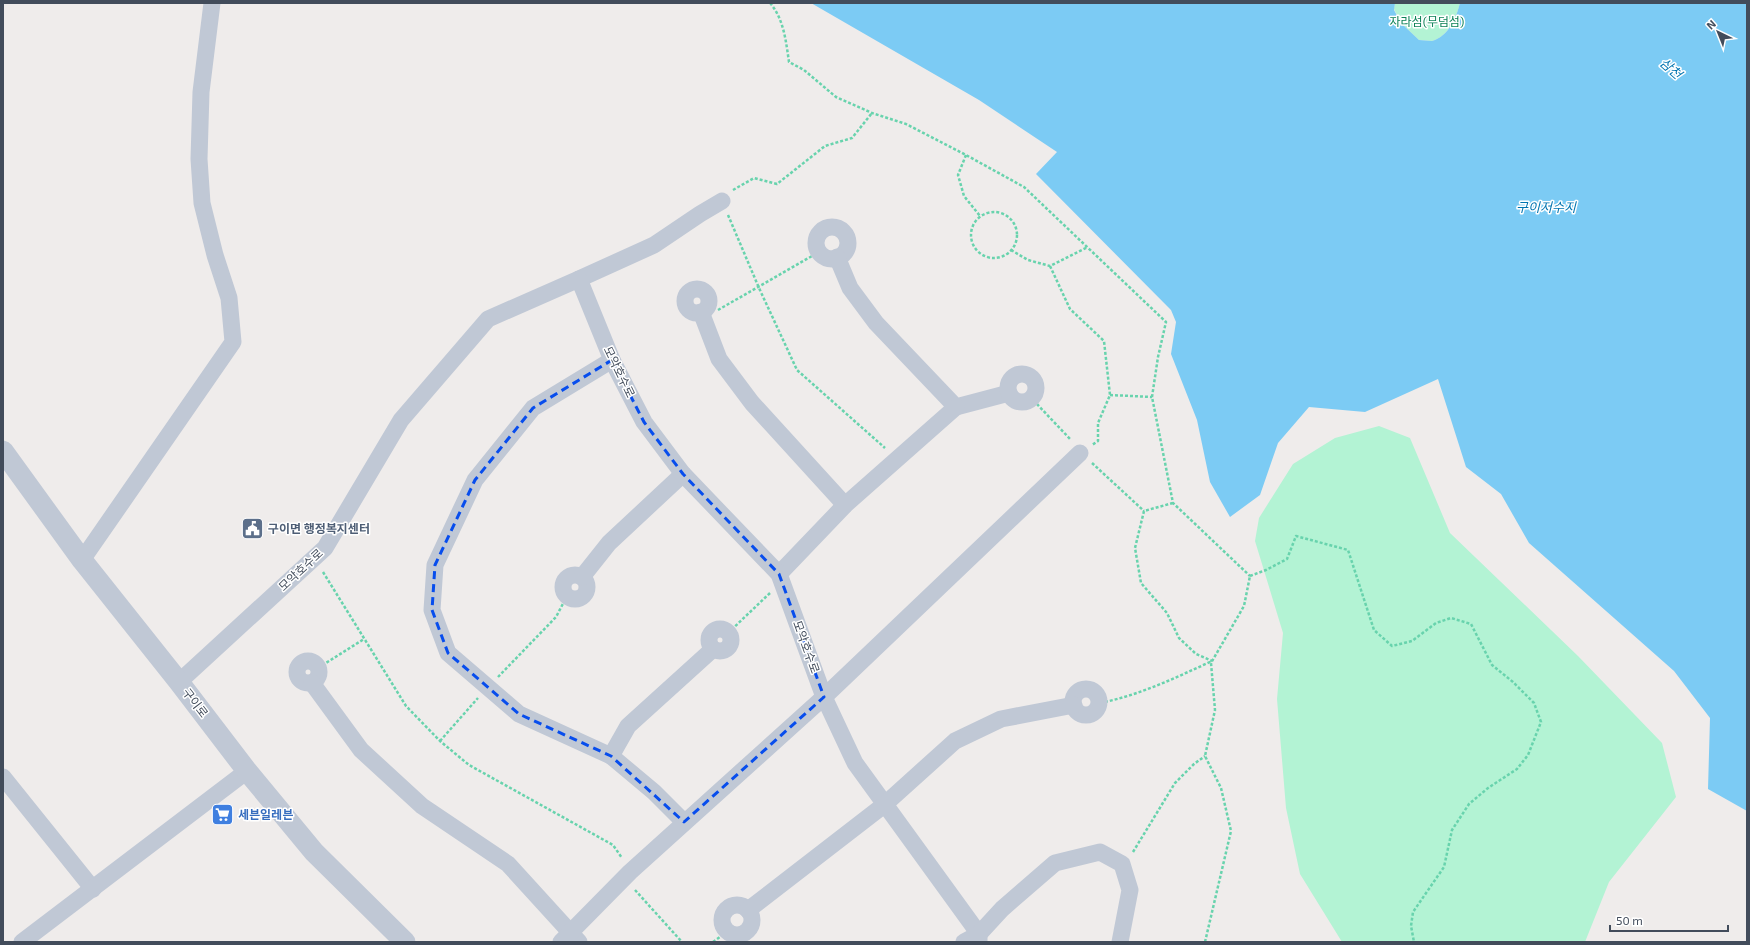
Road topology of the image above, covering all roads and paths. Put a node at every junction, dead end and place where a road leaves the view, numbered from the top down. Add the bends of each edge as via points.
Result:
1 (212, 3) edge
2 (770, 3) edge
3 (872, 113) junction
4 (966, 155) junction
5 (722, 201) junction
6 (980, 216) junction
7 (1088, 247) junction
8 (1011, 250) junction
9 (819, 252) junction
10 (837, 257) junction
11 (1050, 266) junction
12 (579, 279) junction
13 (758, 288) junction
14 (702, 315) joint
15 (612, 360) junction
16 (1009, 393) junction
17 (1110, 395) junction
18 (1152, 396) junction
19 (1028, 400) junction
20 (956, 407) junction
21 (3, 450) edge
22 (1080, 453) junction
23 (897, 459) junction
24 (683, 474) junction
25 (1173, 503) junction
26 (845, 505) junction
27 (1144, 511) junction
28 (314, 558) junction
29 (82, 560) junction
30 (1250, 576) junction
31 (781, 581) junction
32 (567, 596) joint
33 (728, 633) joint
34 (364, 639) junction
35 (1212, 661) junction
36 (315, 675) joint
37 (179, 682) junction
38 (488, 687) junction
39 (824, 697) junction
40 (1100, 703) joint
41 (440, 741) junction
42 (611, 756) junction
43 (1205, 756) junction
44 (247, 771) junction
45 (3, 777) edge
46 (884, 805) junction
47 (684, 822) junction
48 (630, 872) junction
49 (1125, 873) junction
50 (93, 889) junction
51 (727, 932) joint
52 (979, 938) edge
53 (570, 939) edge
54 (22, 942) edge
55 (405, 942) edge
56 (682, 942) edge
57 (713, 942) edge
58 (964, 942) edge
59 (1120, 942) edge
60 (1206, 942) edge
61 (1414, 942) edge

1 - 29 street via 201,92 199,159 202,203 229,298 233,342
2 - 3 path via 784,32 789,62 804,70 836,97
3 - 4 path via 906,124
3 - 5 path via 852,138 825,146 777,184 754,178 734,188
4 - 6 path via 958,175 964,196
4 - 7 path via 1024,187
5 - 12 street via 654,245
5 - 13 path
6 - 8 path via 1001,213 1013,222 1016,236
6 - 8 path via 972,228 972,243 976,250 990,257 1005,255
7 - 11 path
7 - 18 path via 1166,322
8 - 11 path via 1028,260
9 - 10 street via 827,258
9 - 10 street via 816,243 820,233 828,227 834,227 843,232 847,241 845,251
9 - 13 path
10 - 20 street via 850,288 876,323
11 - 17 path via 1070,309 1104,341
12 - 15 street, 모악호수로
12 - 28 street, 모악호수로 via 488,319 401,420 325,548
13 - 14 path
13 - 23 path via 797,370
14 - 26 street via 720,359 752,403
15 - 24 street, 모악호수로 via 644,422
15 - 38 street via 533,408 475,480 435,565 432,610 448,653
16 - 19 street via 1019,401
16 - 19 street via 1010,380 1018,374 1026,375 1034,380 1036,389
16 - 20 street
17 - 18 path
17 - 22 path via 1098,423 1098,441
18 - 25 path
19 - 22 path via 1035,402
20 - 23 street
21 - 29 street, 구이로
22 - 27 path
22 - 39 street
23 - 26 street
24 - 31 street, 모악호수로
24 - 32 street via 609,543 582,577 574,575 564,581 563,589
25 - 27 path
25 - 30 path
26 - 31 street
27 - 35 path via 1135,548 1140,583 1167,613 1179,638 1196,654
28 - 34 path
28 - 37 street, 모악호수로
29 - 37 street, 구이로
30 - 35 path via 1244,606
30 - 61 path via 1287,559 1296,536 1348,550 1374,630 1392,646 1412,641 1436,623 1451,618 1471,624 1492,665 1514,682 1534,704 1541,722 1528,755 1517,769 1488,788 1470,804 1452,830 1444,867 1413,912 1411,926
31 - 33 path
31 - 39 street, 모악호수로
32 - 38 path via 556,617
33 - 42 street via 722,629 709,635 709,643 713,649 628,726
34 - 36 path
34 - 41 path via 406,706
35 - 40 path via 1157,687
35 - 43 path via 1215,710
36 - 53 street via 361,750 422,806 508,864
37 - 44 street, 구이로
38 - 41 path
38 - 42 street via 518,714
39 - 46 street, 모악호수로 via 855,763
39 - 47 street
40 - 46 street via 1097,694 1087,689 1076,694 1074,704 1002,719 955,741
41 - 48 path via 468,765 613,844
42 - 47 street via 654,792
43 - 49 path via 1175,783 1133,850
43 - 60 path via 1221,788 1231,831
44 - 50 street
44 - 55 street, 구이로 via 314,852
45 - 50 street
46 - 51 street via 748,910 752,919 746,932 736,935
46 - 52 street, 모악호수로
47 - 48 street
48 - 53 street
48 - 56 path via 632,887
49 - 52 street via 1122,864 1100,852 1055,863 1002,909
49 - 59 street via 1130,890
50 - 54 street
51 - 57 path
52 - 58 street

